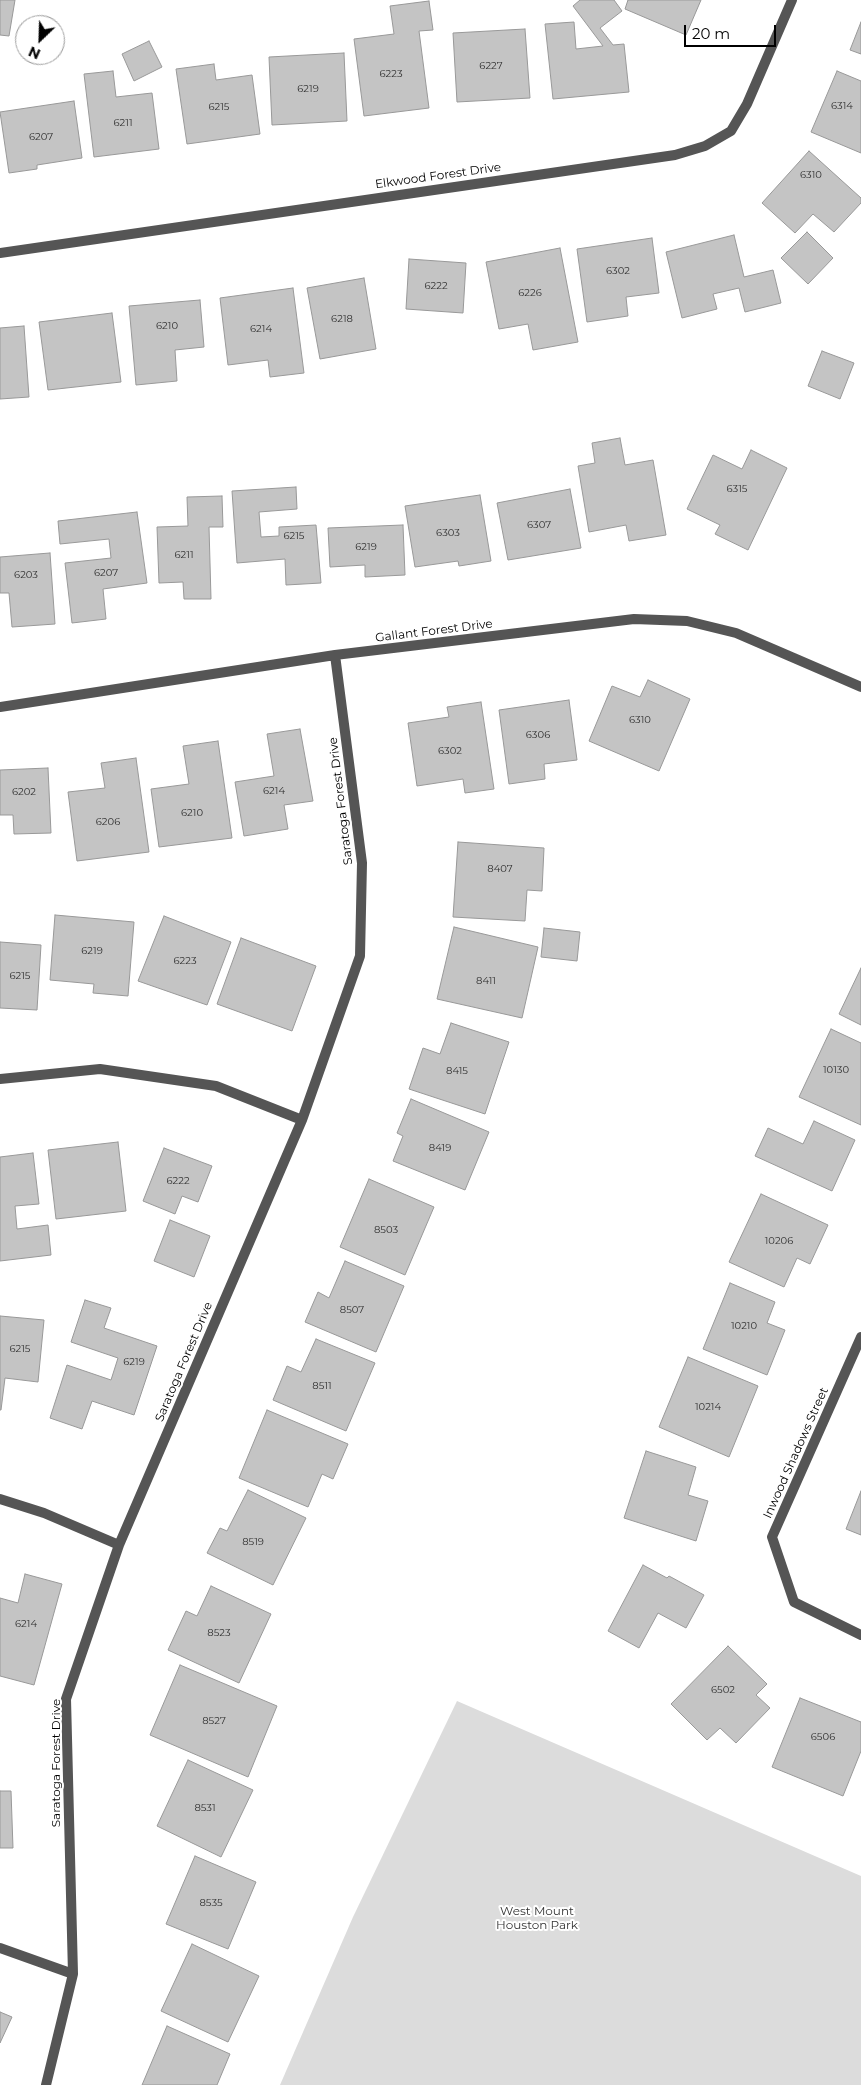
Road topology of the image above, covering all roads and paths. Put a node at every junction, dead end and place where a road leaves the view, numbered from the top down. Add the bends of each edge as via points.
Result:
1 (792, 0) edge
2 (0, 253) edge
3 (336, 655) junction
4 (861, 687) edge
5 (0, 707) edge
6 (0, 1079) edge
7 (302, 1120) junction
8 (861, 1336) edge
9 (0, 1499) edge
10 (120, 1545) junction
11 (861, 1635) edge
12 (0, 1948) edge
13 (73, 1974) junction
14 (46, 2085) edge

1 - 2 street, Elkwood Forest Drive via 747,104 731,131 706,146 675,155
3 - 4 street, Gallant Forest Drive via 634,619 687,621 736,633
3 - 5 street, Gallant Forest Drive
3 - 7 street, Saratoga Forest Drive via 362,862 360,956
6 - 7 street via 100,1069 216,1086
7 - 10 street, Saratoga Forest Drive
8 - 11 street, Inwood Shadows Street via 772,1537 794,1602
9 - 10 street via 44,1513
10 - 13 street, Saratoga Forest Drive via 66,1699
12 - 13 street
13 - 14 street, Saratoga Forest Drive

